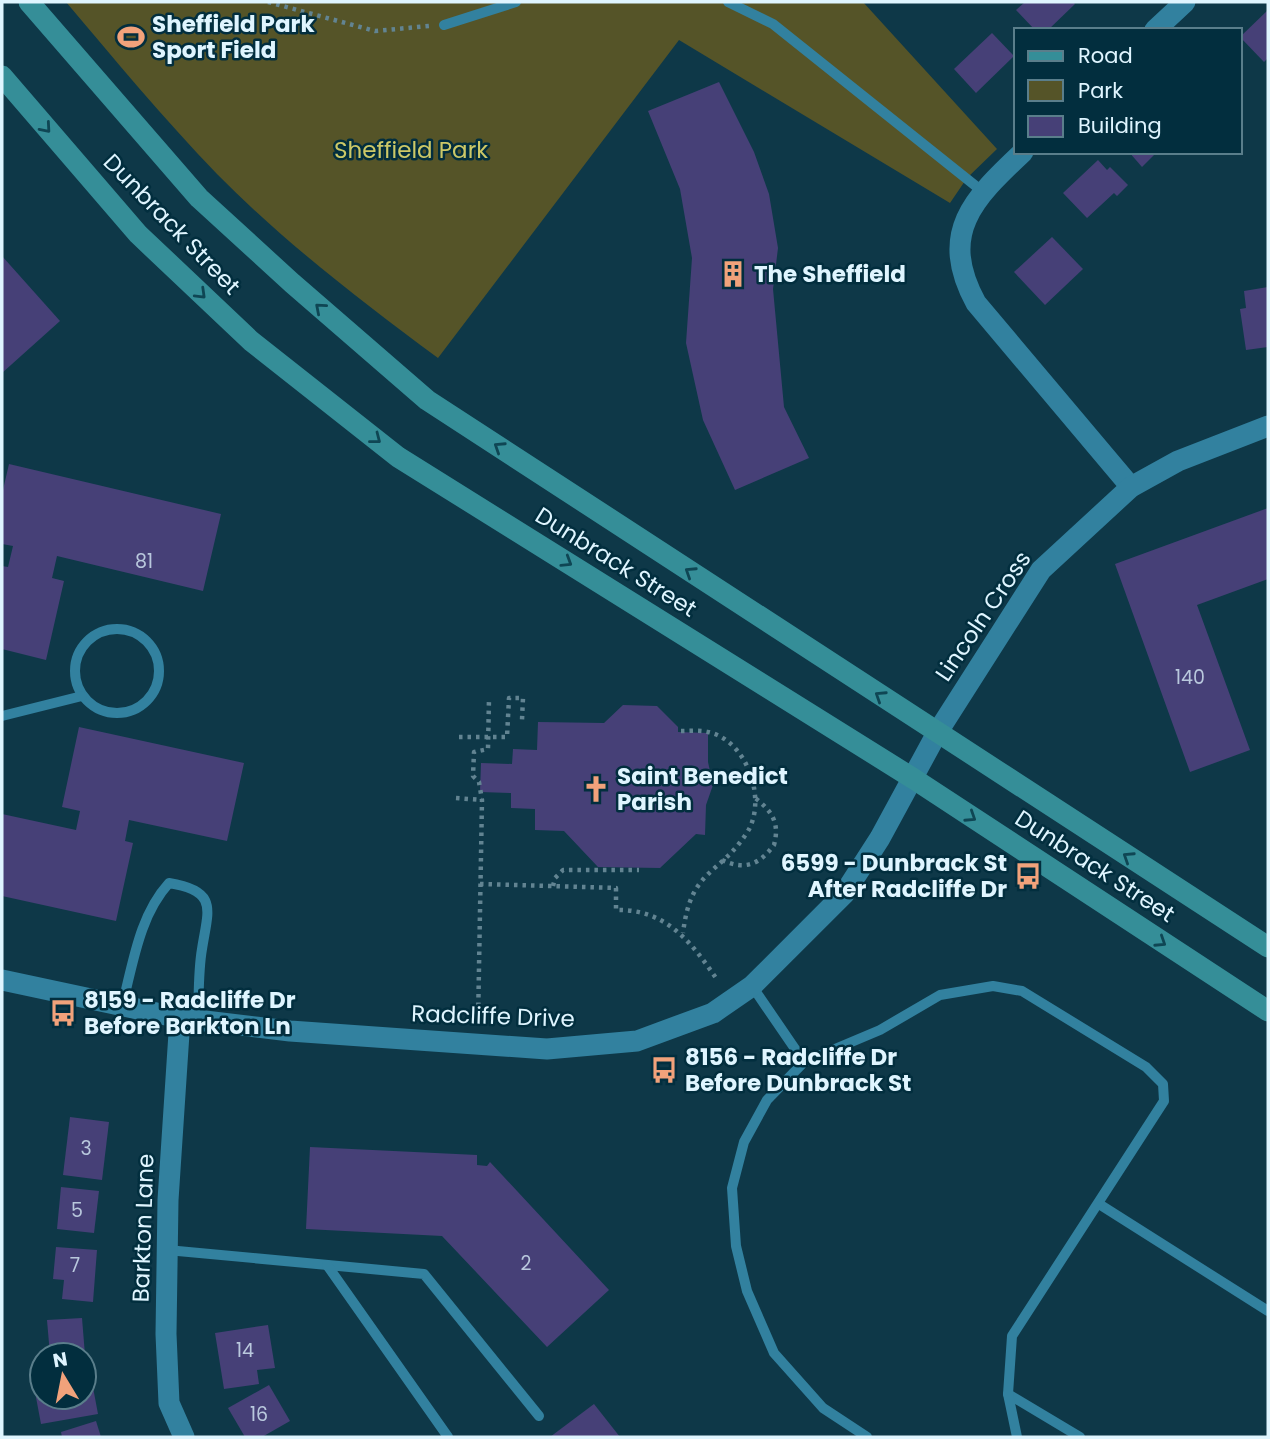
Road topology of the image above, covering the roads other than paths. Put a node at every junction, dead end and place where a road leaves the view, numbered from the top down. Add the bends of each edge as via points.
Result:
1 (29, 2) edge
2 (516, 2) edge
3 (728, 2) edge
4 (1185, 2) edge
5 (444, 25) road end
6 (1157, 28) edge
7 (2, 76) edge
8 (1021, 154) edge
9 (982, 191) junction
10 (1268, 426) edge
11 (1131, 487) junction
12 (82, 696) junction
13 (2, 716) edge
14 (937, 733) junction
15 (914, 779) junction
16 (1268, 947) edge
17 (2, 980) edge
18 (752, 986) junction
19 (122, 1006) junction
20 (1268, 1011) edge
21 (189, 1019) junction
22 (804, 1062) junction
23 (1099, 1204) junction
24 (167, 1250) junction
25 (327, 1265) junction
26 (1268, 1311) edge
27 (1008, 1394) junction
28 (539, 1416) dead end
29 (184, 1437) edge
30 (448, 1437) edge
31 (867, 1437) edge
32 (1017, 1437) edge
33 (1080, 1437) edge

14 -> 1 main road, Dunbrack Street via 427,400 199,198
2 - 5 lane
3 - 9 lane via 773,24
4 - 6 street
7 -> 15 main road, Dunbrack Street via 148,243 251,341 398,457
8 - 9 street
9 - 11 street via 962,228 964,281 976,303
10 - 11 street, Lincoln Cross via 1178,461
11 - 14 street, Lincoln Cross via 1041,570
12 - 12 lane via 103,711 130,711 141,706 157,685 158,659 152,647 142,637 117,629 93,637 77,658 76,684
12 - 13 lane
14 - 15 street, Lincoln Cross
16 -> 14 main road, Dunbrack Street
15 - 18 street, Radcliffe Drive via 844,894
15 -> 20 main road, Dunbrack Street
17 - 19 street, Radcliffe Drive
18 - 21 street, Radcliffe Drive via 713,1013 637,1041 547,1049 290,1031
18 - 22 lane
19 - 21 street, Radcliffe Drive
19 - 21 lane via 145,919 158,895 169,883 191,886 204,898 210,915
21 - 24 street, Barkton Lane
22 - 23 lane via 880,1030 940,995 993,986 1022,991 1146,1067 1163,1084 1164,1101
22 - 31 lane via 767,1100 744,1142 732,1188 736,1246 747,1291 774,1353 823,1408
23 - 26 lane
23 - 27 lane via 1012,1336
24 - 25 lane
24 - 29 street, Barkton Lane via 169,1403
25 - 28 lane via 424,1274
25 - 30 lane
27 - 32 lane
27 - 33 lane

